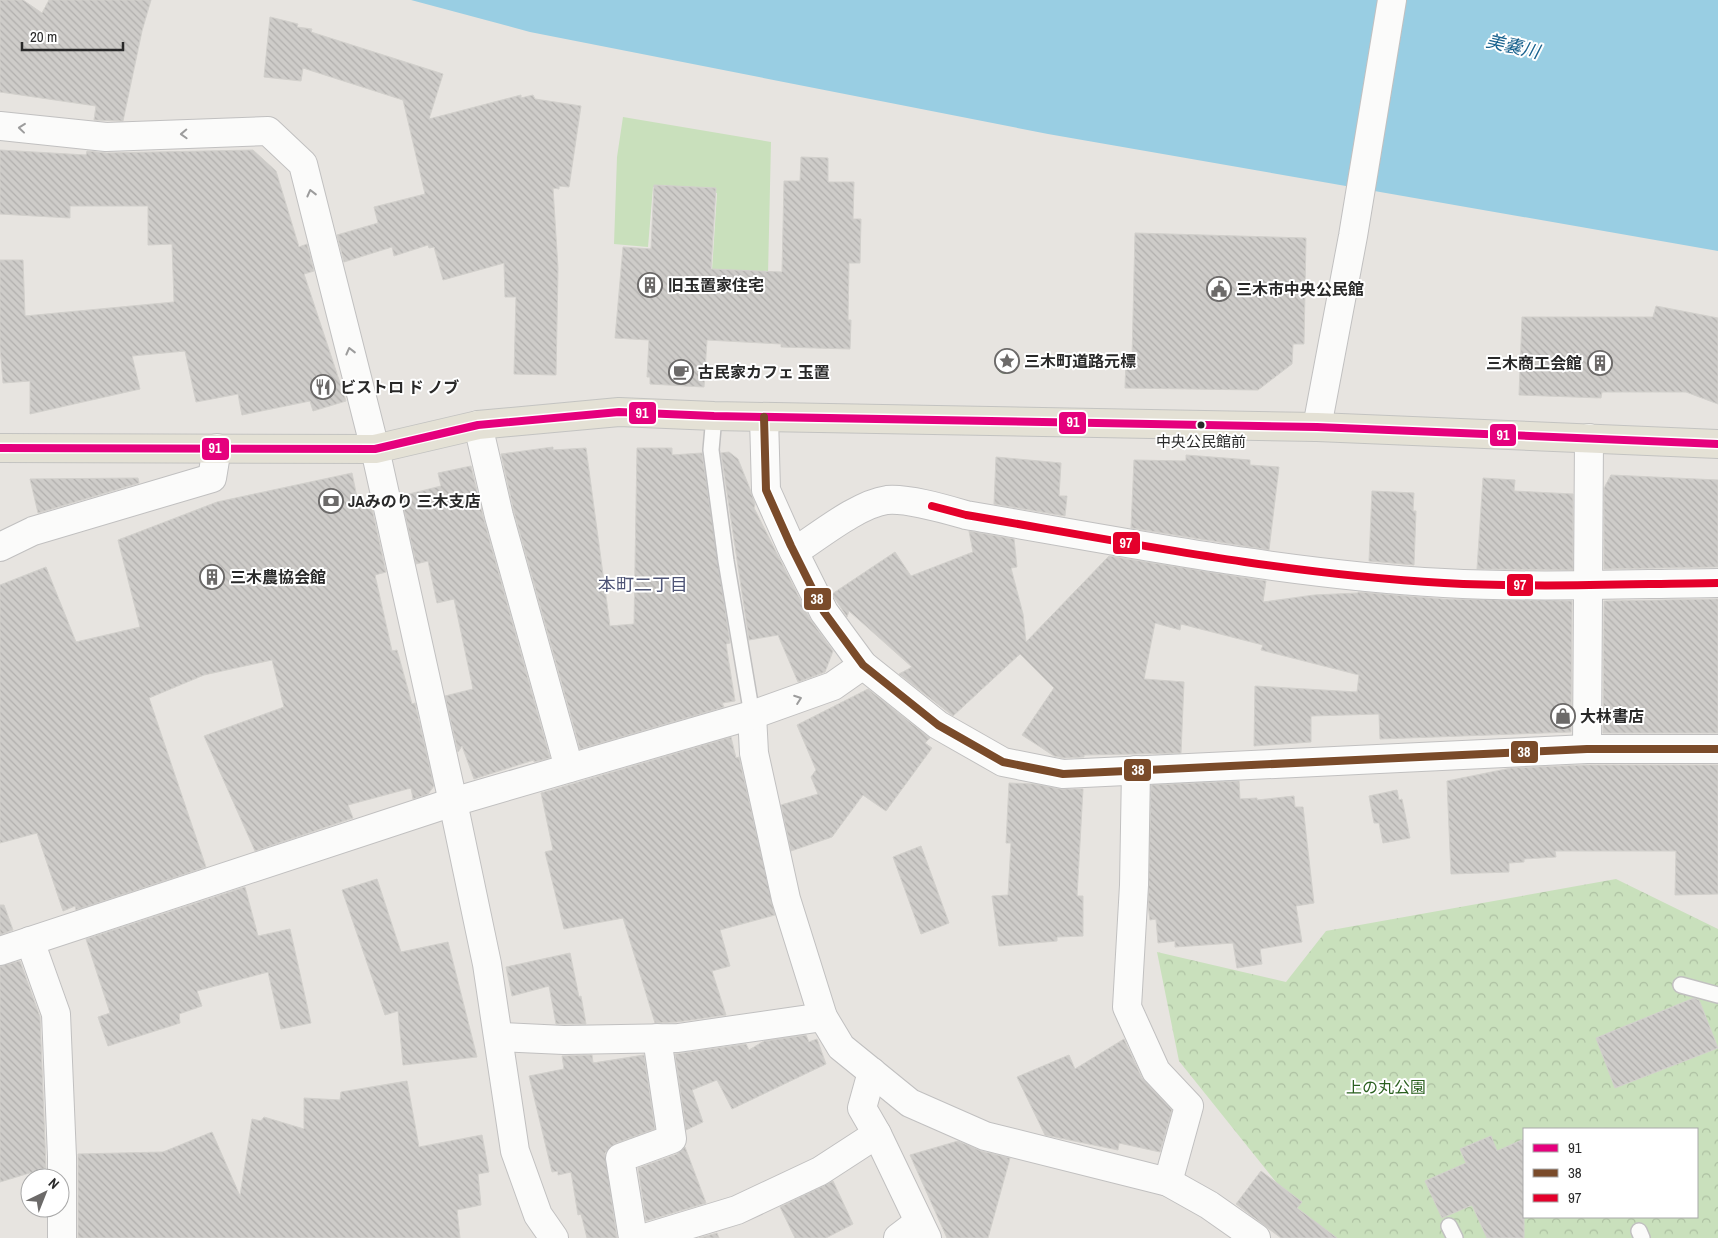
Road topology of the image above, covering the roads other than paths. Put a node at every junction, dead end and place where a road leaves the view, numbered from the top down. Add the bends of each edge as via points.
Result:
1 (1392, 0) edge
2 (0, 126) edge
3 (714, 416) junction
4 (764, 417) junction
5 (478, 425) junction
6 (1317, 427) junction
7 (1589, 438) junction
8 (1718, 444) edge
9 (0, 448) edge
10 (218, 448) junction
11 (375, 449) junction
12 (0, 546) edge
13 (794, 552) junction
14 (1718, 583) edge
15 (1588, 585) junction
16 (863, 665) junction
17 (752, 715) junction
18 (1587, 748) junction
19 (1718, 749) edge
20 (569, 768) junction
21 (1136, 770) junction
22 (453, 802) junction
23 (30, 941) junction
24 (0, 950) edge
25 (1682, 985) dead end
26 (1718, 995) edge
27 (822, 1017) junction
28 (500, 1037) junction
29 (657, 1038) junction
30 (872, 1072) junction
31 (877, 1134) junction
32 (1168, 1182) junction
33 (914, 1233) edge
34 (62, 1238) edge
35 (554, 1238) edge
36 (633, 1238) edge
37 (645, 1238) edge
38 (1256, 1238) edge

1 - 6 street
11 -> 2 street via 303,164 268,130 106,137
3 - 4 main road
3 - 5 main road via 619,412
3 - 17 lane via 711,450
4 - 6 main road
4 - 13 street via 766,490
5 - 11 main road
5 - 20 street
6 - 7 main road
7 - 8 main road
7 - 15 street
9 - 10 main road
10 - 11 main road
10 - 12 street via 212,478 32,531
11 - 22 street
13 - 15 street via 864,508 888,500 1273,567 1444,583
13 - 16 street via 824,612
14 - 15 street
15 - 18 street
17 -> 16 street via 833,686
16 - 21 street via 938,725 1003,762 1063,774
17 - 20 street
17 - 27 street via 754,754 786,899
18 - 19 street
18 - 21 street
20 - 22 street
21 - 32 street via 1127,1007 1156,1071 1189,1106
22 - 23 street
22 - 28 street
23 - 24 street
23 - 34 street via 56,1014
25 - 26 lane
27 - 29 street via 678,1038
27 - 30 street via 841,1047
28 - 29 street via 564,1040
28 - 35 street via 515,1150 538,1216
29 - 36 street via 672,1139 620,1158
30 - 31 street via 862,1108
30 - 32 street via 910,1103 985,1136
31 - 33 street
31 - 37 street via 820,1170 737,1210
32 - 38 street via 1209,1205

